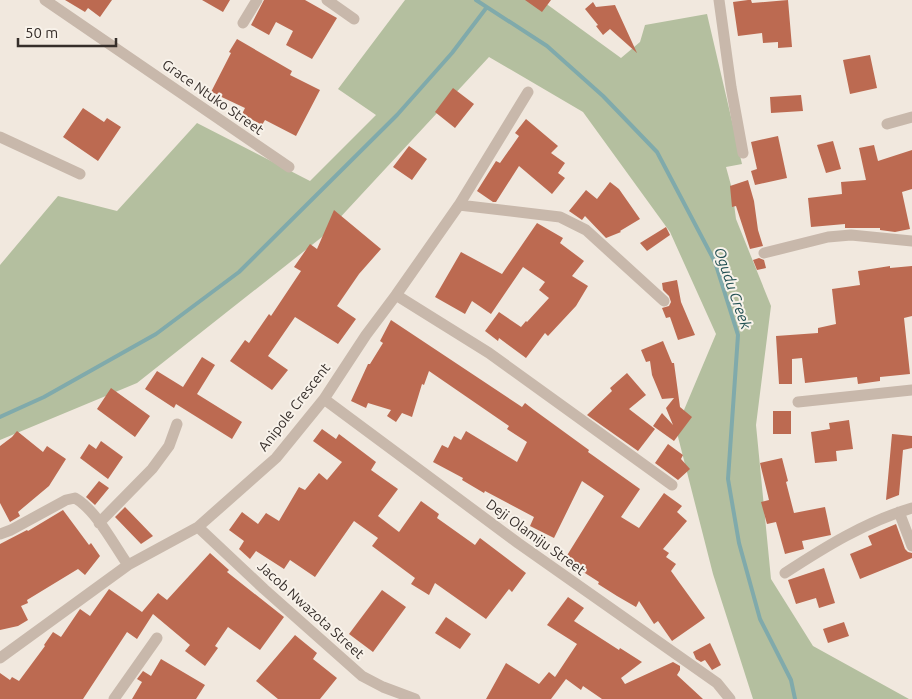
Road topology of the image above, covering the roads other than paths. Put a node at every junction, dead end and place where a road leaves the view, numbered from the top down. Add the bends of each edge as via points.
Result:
1 (45, 0) edge
2 (257, 0) edge
3 (327, 0) edge
4 (719, 0) edge
5 (354, 20) dead end
6 (243, 23) dead end
7 (528, 92) dead end
8 (912, 117) edge
9 (887, 124) dead end
10 (0, 137) edge
11 (743, 153) dead end
12 (289, 167) dead end
13 (80, 174) dead end
14 (459, 205) junction
15 (912, 241) edge
16 (764, 253) dead end
17 (396, 295) junction
18 (664, 301) dead end
19 (912, 390) edge
20 (324, 399) junction
21 (798, 402) dead end
22 (178, 424) dead end
23 (672, 485) dead end
24 (912, 508) edge
25 (899, 512) junction
26 (99, 523) junction
27 (198, 527) junction
28 (0, 534) edge
29 (912, 546) edge
30 (128, 565) junction
31 (784, 572) dead end
32 (157, 638) dead end
33 (0, 658) edge
34 (114, 699) edge
35 (415, 699) edge
36 (730, 699) edge

1 - 12 street, Grace Ntuko Street
2 - 6 street
3 - 5 street
4 - 11 street
7 - 14 street, Anipole Crescent
8 - 9 street
10 - 13 street
14 - 17 street, Anipole Crescent
14 - 18 street via 560,217 586,230
15 - 16 street via 852,235 828,237
17 - 20 street, Anipole Crescent
17 - 23 street via 488,353
19 - 21 street
20 - 27 street, Anipole Crescent via 276,458
20 - 36 street, Deji Olamiju Street via 518,543 716,683
22 - 26 street via 169,446 152,469
24 - 25 street
25 - 29 street
25 - 31 street via 869,524
26 - 28 street via 75,498
26 - 30 street
27 - 30 street, Anipole Crescent
27 - 35 street, Jacob Nwazota Street via 362,676
30 - 33 street, Anipole Crescent
32 - 34 street

